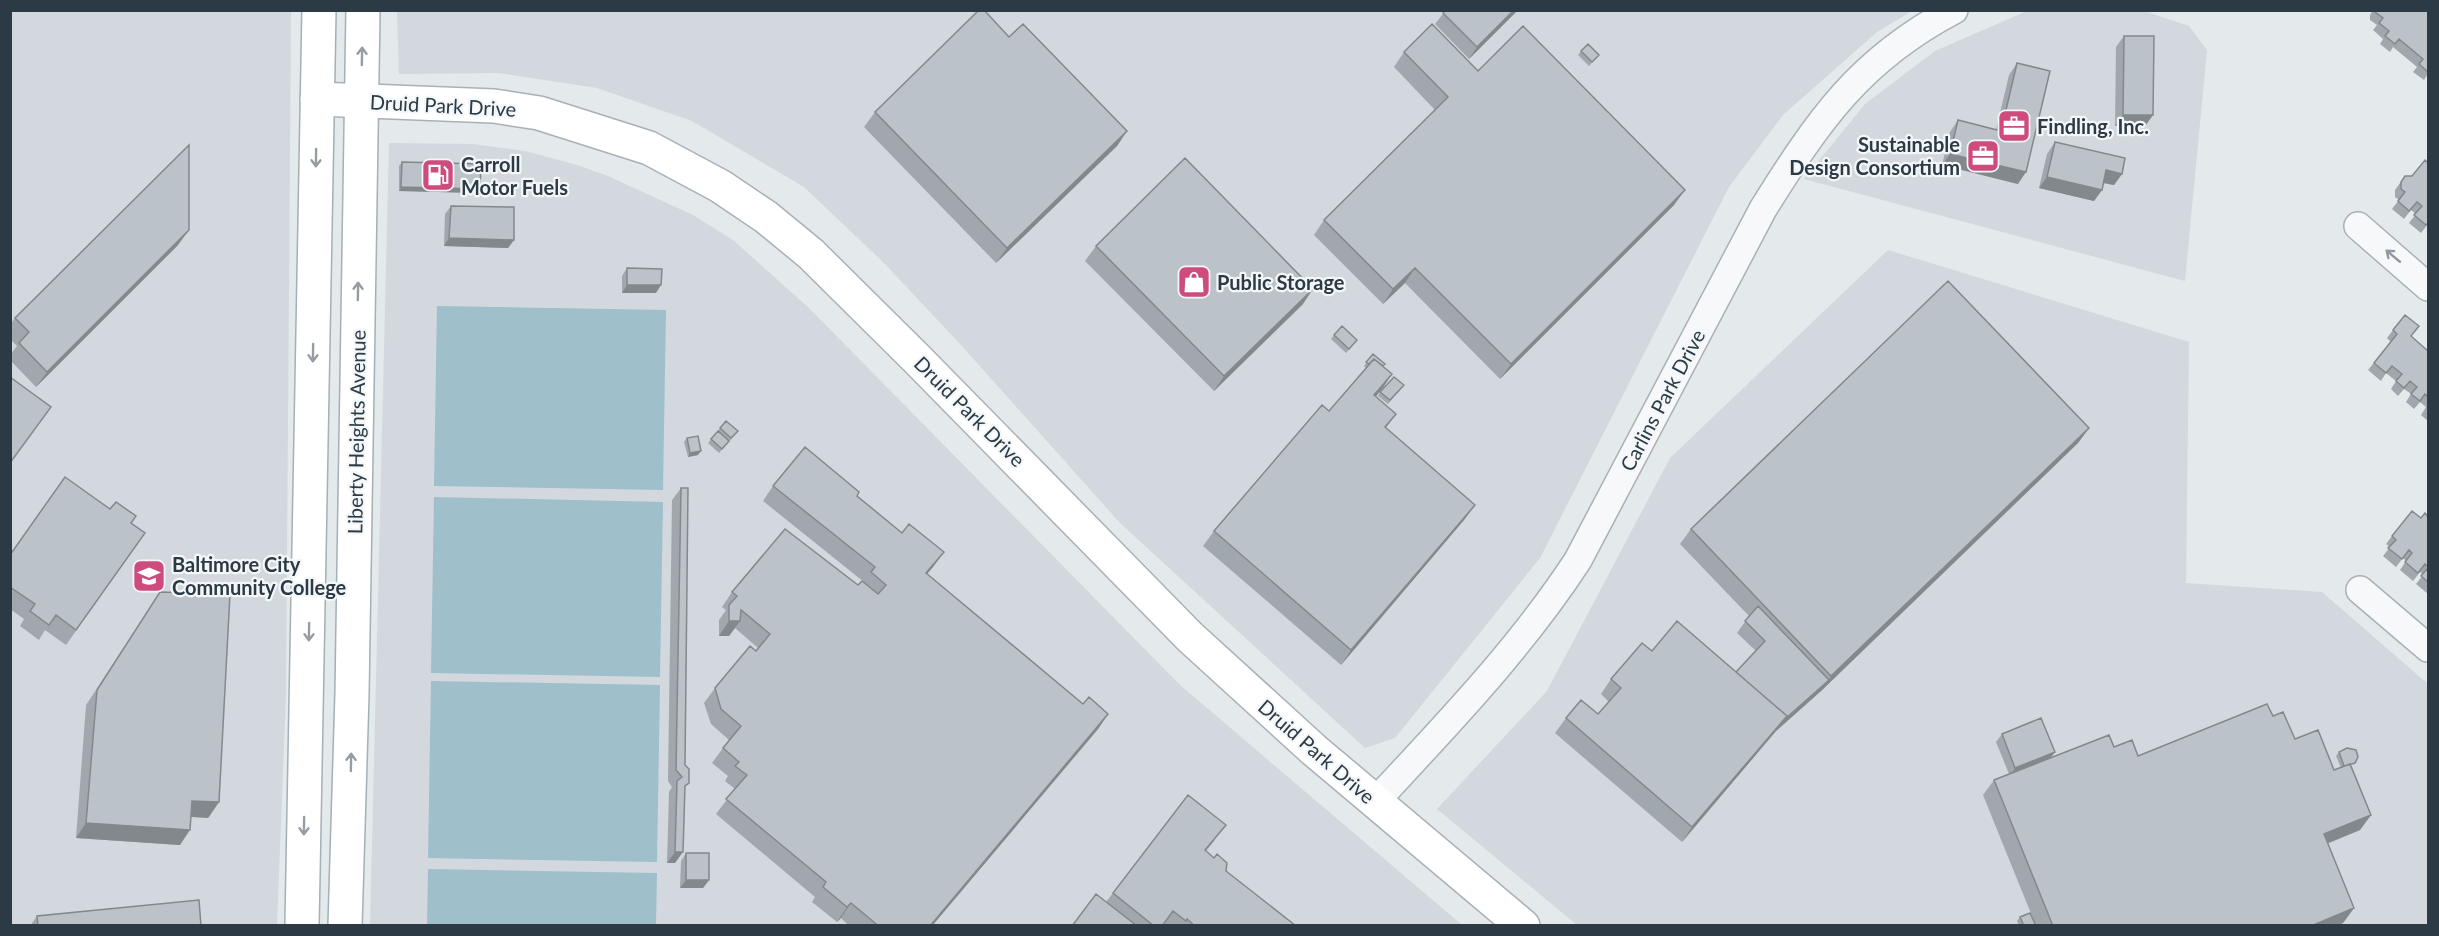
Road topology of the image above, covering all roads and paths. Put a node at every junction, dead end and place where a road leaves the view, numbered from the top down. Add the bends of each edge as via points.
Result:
1 (319, 10) edge
2 (363, 10) edge
3 (1954, 10) edge
4 (317, 99) junction
5 (361, 101) junction
6 (2358, 226) dead end
7 (2428, 287) edge
8 (2360, 590) dead end
9 (2428, 648) edge
10 (1375, 802) junction
11 (302, 926) edge
12 (345, 926) edge
13 (1523, 926) edge

1 - 4 main road
5 -> 2 main road, Liberty Heights Avenue
3 - 10 street, Carlins Park Drive via 1916,30 1874,63 1834,103 1763,208 1578,560 1548,607 1506,659
4 - 5 main road, Druid Park Drive
4 -> 11 main road
5 - 10 main road, Druid Park Drive via 494,106 539,113 649,148 720,186 766,217 811,254 917,358 1190,637
12 -> 5 main road, Liberty Heights Avenue
7 -> 6 street
8 - 9 street
10 - 13 main road, Druid Park Drive

